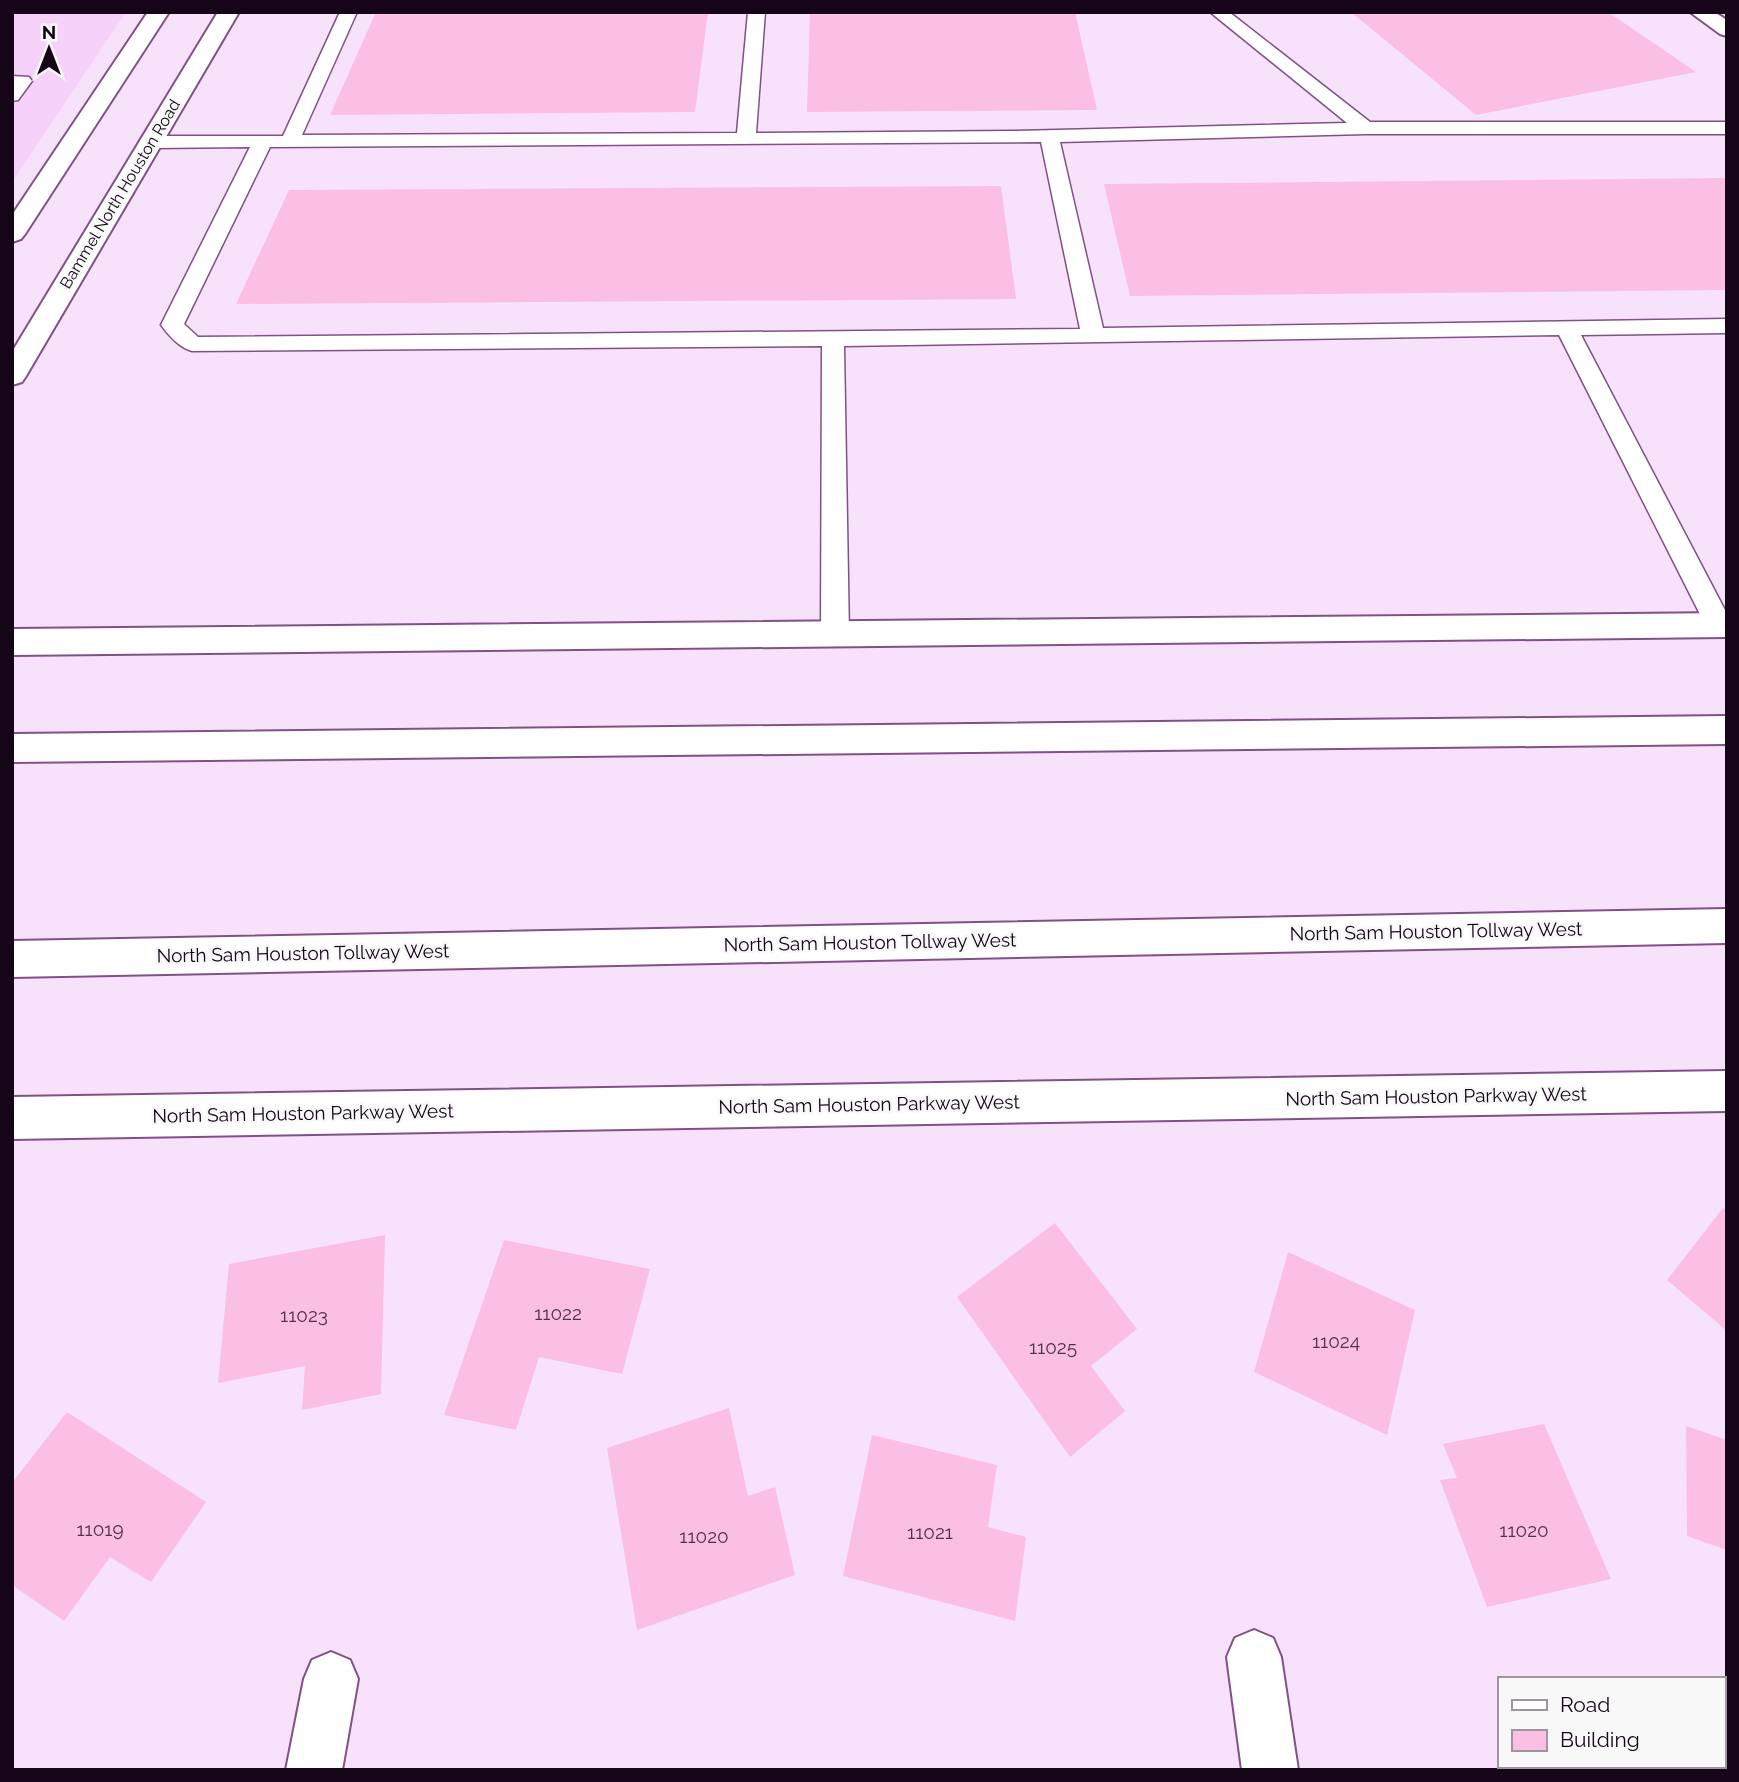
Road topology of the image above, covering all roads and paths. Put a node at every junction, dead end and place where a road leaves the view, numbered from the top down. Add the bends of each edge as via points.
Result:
1 (159, 12) edge
2 (229, 12) edge
3 (349, 12) edge
4 (757, 12) edge
5 (1218, 12) edge
6 (1700, 12) edge
7 (1727, 30) edge
8 (12, 81) edge
9 (12, 96) edge
10 (1365, 128) junction
11 (1727, 128) edge
12 (1049, 136) junction
13 (746, 139) junction
14 (263, 141) junction
15 (290, 141) junction
16 (152, 142) junction
17 (12, 234) edge
18 (1727, 326) edge
19 (1566, 328) junction
20 (1093, 335) junction
21 (833, 339) junction
22 (12, 376) edge
23 (1723, 625) edge
24 (835, 635) junction
25 (69, 641) junction
26 (12, 642) edge
27 (12, 669) edge
28 (1727, 730) edge
29 (12, 748) edge
30 (1727, 926) edge
31 (12, 959) edge
32 (1727, 1091) edge
33 (12, 1118) edge
34 (1254, 1657) dead end
35 (331, 1679) dead end
36 (314, 1770) edge
37 (1270, 1770) edge

1 - 17 main road
2 - 16 main road, Bammel North Houston Road
3 - 15 lane
4 - 13 lane
5 - 10 lane
6 - 7 main road
8 - 9 lane via 23,81
10 - 11 lane
10 - 12 lane
12 - 13 lane
12 - 20 lane
13 - 15 lane
14 - 15 lane
14 - 16 lane
14 - 21 lane via 172,325 192,344
16 - 22 main road, Bammel North Houston Road
18 - 19 lane
19 - 20 lane
19 - 23 lane
20 - 21 lane
21 - 24 lane
23 - 24 main road
24 - 25 main road
25 - 26 main road
25 - 27 main road
28 - 29 main road
30 - 31 main road, North Sam Houston Tollway West
32 - 33 main road, North Sam Houston Parkway West
34 - 37 main road
35 - 36 main road

